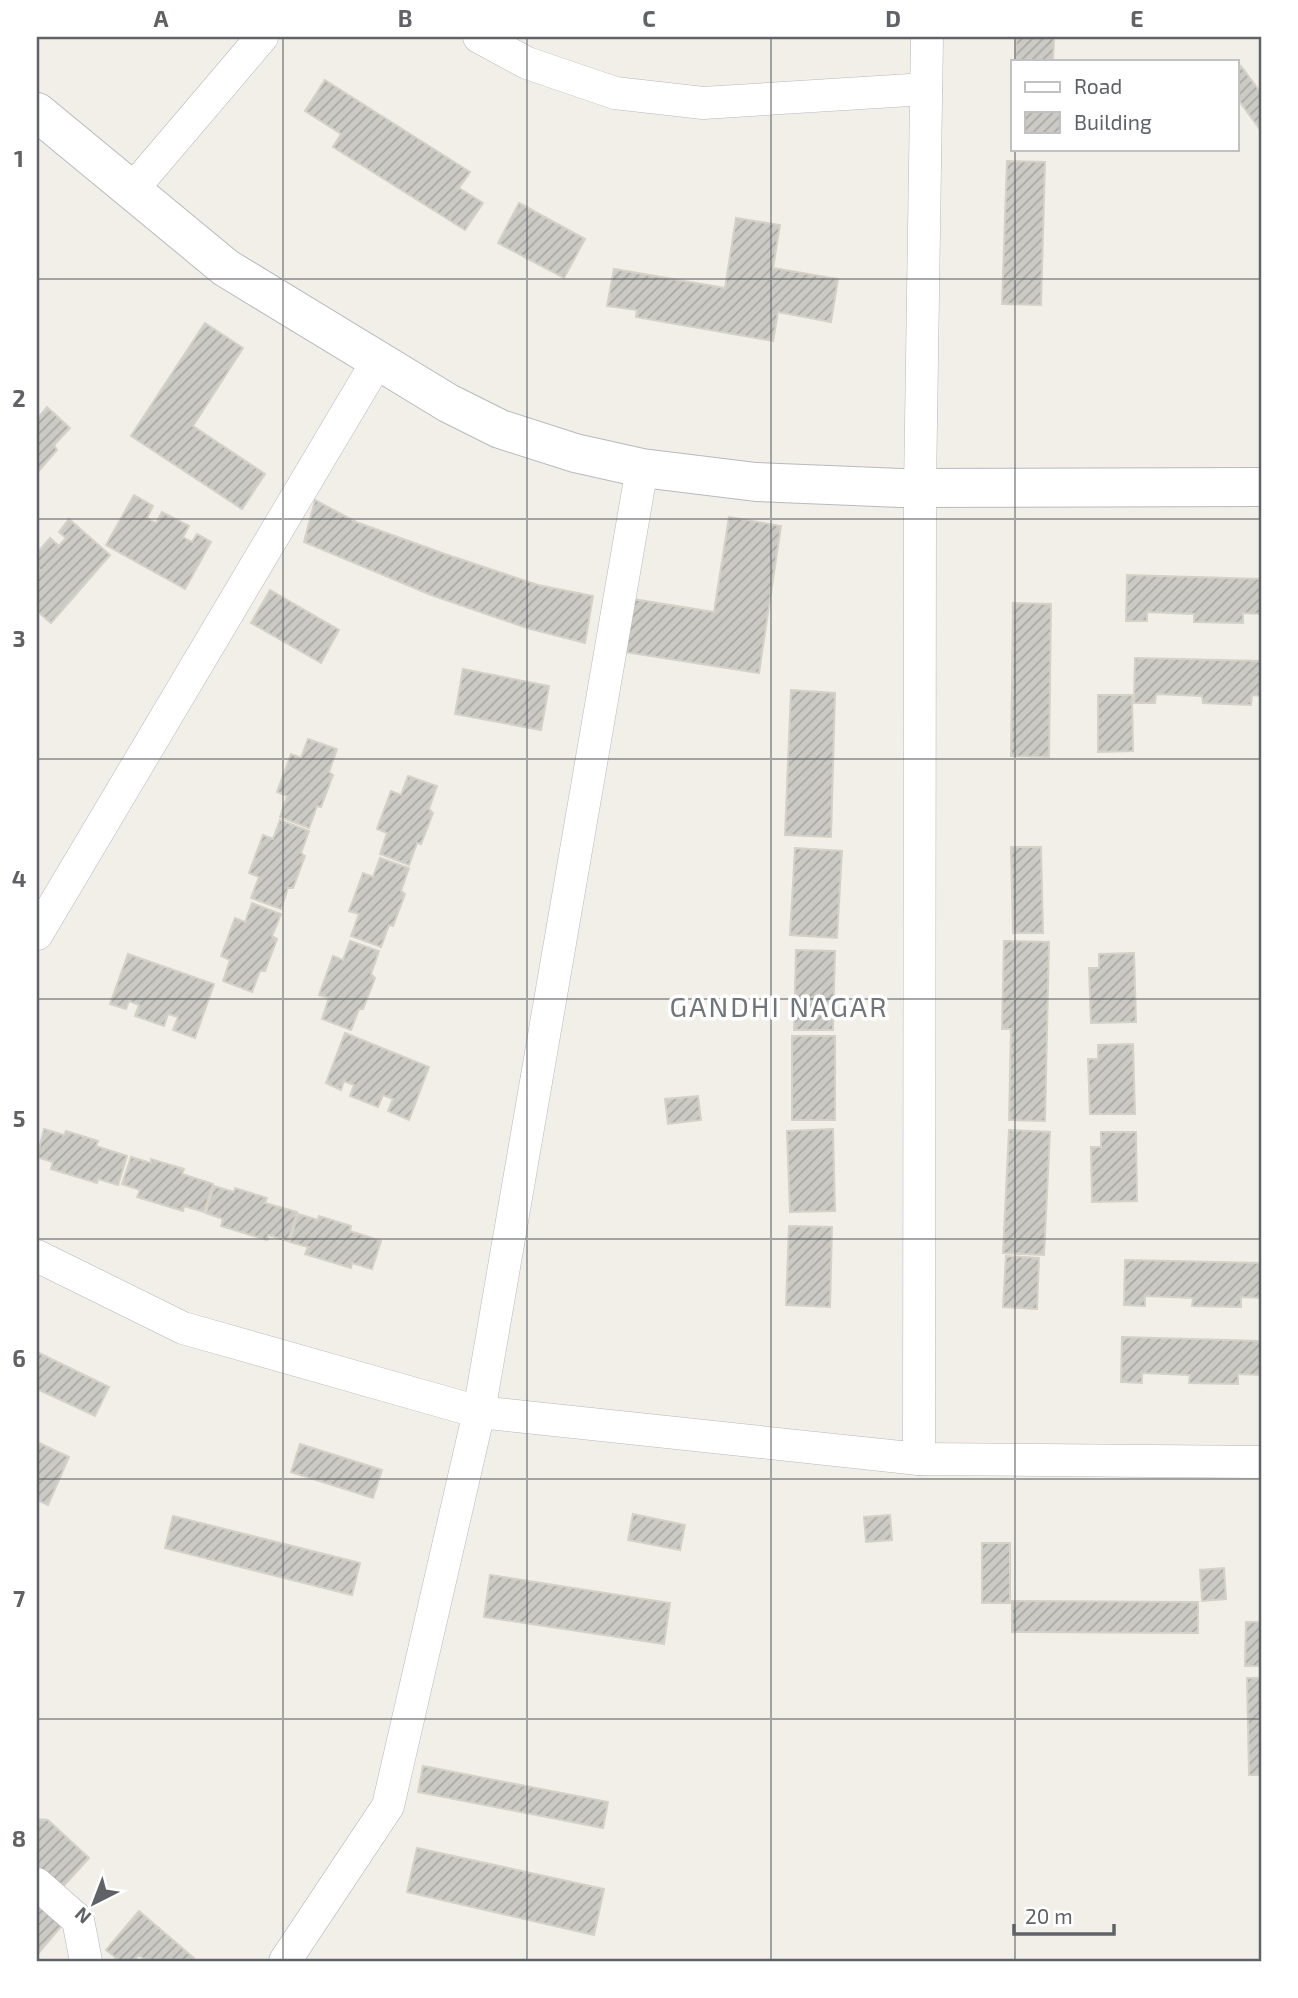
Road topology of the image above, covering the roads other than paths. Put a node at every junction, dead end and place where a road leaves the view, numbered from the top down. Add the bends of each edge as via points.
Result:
1 (262, 37) edge
2 (479, 37) edge
3 (927, 37) edge
4 (926, 89) junction
5 (37, 112) edge
6 (132, 190) junction
7 (378, 360) junction
8 (642, 468) junction
9 (1261, 486) edge
10 (920, 488) junction
11 (37, 934) edge
12 (37, 1256) edge
13 (478, 1412) junction
14 (919, 1459) junction
15 (1261, 1462) edge
16 (37, 1884) edge
17 (86, 1961) edge
18 (285, 1961) edge

1 - 6 street
2 - 4 street via 527,63 615,93 703,103
3 - 4 street
4 - 10 street
5 - 6 street
6 - 7 street via 226,268
7 - 8 street via 500,429
7 - 11 street
8 - 10 street via 756,482
8 - 13 street
9 - 10 street
10 - 14 street
12 - 13 street via 183,1328
13 - 14 street
13 - 18 street via 388,1806
14 - 15 street
16 - 17 street via 78,1920

